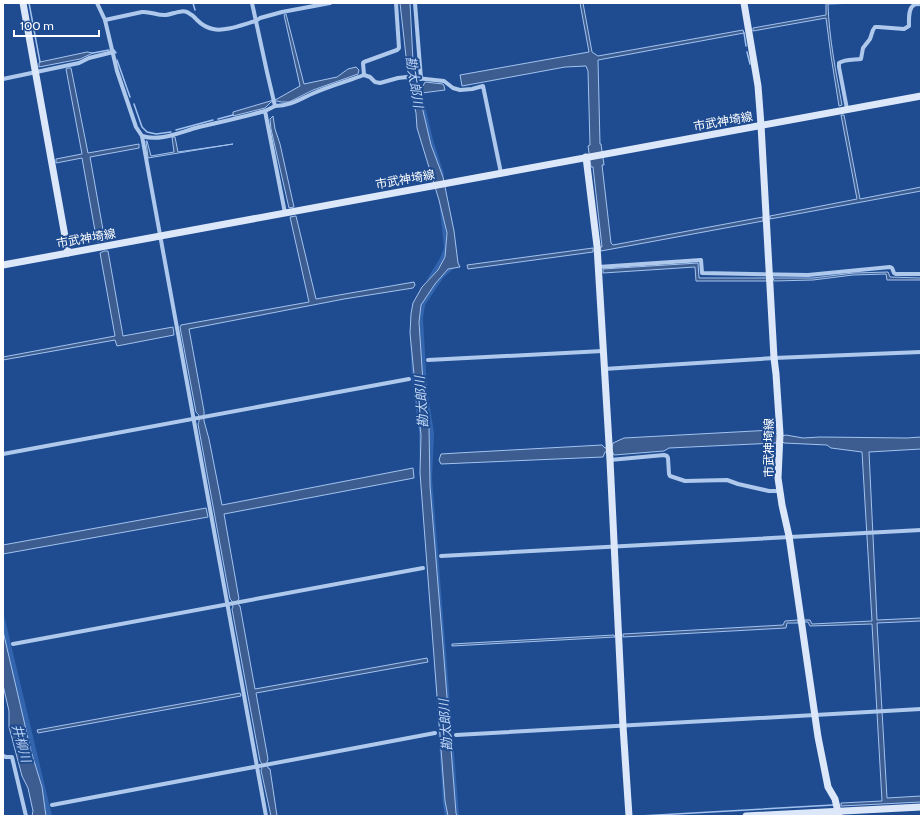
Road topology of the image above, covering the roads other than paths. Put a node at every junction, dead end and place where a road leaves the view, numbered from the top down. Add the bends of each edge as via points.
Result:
1 (23, 3) edge
2 (97, 3) edge
3 (252, 3) edge
4 (330, 3) edge
5 (396, 3) edge
6 (415, 3) edge
7 (744, 3) edge
8 (916, 4) edge
9 (921, 4) edge
10 (106, 20) junction
11 (256, 21) junction
12 (113, 52) junction
13 (35, 72) junction
14 (364, 75) junction
15 (3, 79) edge
16 (419, 79) junction
17 (921, 96) edge
18 (274, 102) junction
19 (847, 109) junction
20 (265, 111) junction
21 (761, 125) junction
22 (142, 136) junction
23 (587, 157) junction
24 (501, 173) junction
25 (285, 213) junction
26 (159, 236) junction
27 (68, 253) junction
28 (3, 265) edge
29 (598, 267) junction
30 (770, 274) junction
31 (921, 274) edge
32 (603, 351) junction
33 (921, 352) edge
34 (774, 358) junction
35 (428, 360) dead end
36 (604, 369) junction
37 (409, 379) dead end
38 (195, 419) junction
39 (609, 453) junction
40 (3, 454) edge
41 (779, 491) junction
42 (921, 530) edge
43 (789, 536) junction
44 (613, 546) junction
45 (441, 556) dead end
46 (423, 568) dead end
47 (229, 604) junction
48 (13, 644) dead end
49 (921, 709) edge
50 (815, 715) junction
51 (623, 726) junction
52 (435, 733) dead end
53 (456, 735) dead end
54 (3, 756) edge
55 (258, 766) junction
56 (52, 805) dead end
57 (921, 807) edge
58 (839, 814) edge
59 (26, 816) edge
60 (266, 816) edge
61 (629, 816) edge
62 (746, 816) edge

1 - 13 main road
2 - 10 street
3 - 11 street
4 - 11 street via 282,12
5 - 14 street via 399,48 364,62
6 - 16 street
7 - 21 main road via 758,86
8 - 9 street
8 - 19 street via 910,10 907,28 875,27 861,59 839,63
10 - 11 street via 142,12 165,15 180,11 190,14 215,30
10 - 12 street
11 - 18 street
12 - 13 street via 79,63
12 - 22 street via 136,127
13 - 15 street
13 - 27 main road
14 - 16 street via 380,83 407,77
14 - 18 street via 313,93 292,104 284,106
16 - 24 street via 444,81 460,90 483,86
17 - 19 main road
18 - 20 street
19 - 21 main road
20 - 22 street via 164,137
20 - 25 street
21 - 23 main road, 市武神埼線
21 - 30 main road, 市武神埼線
22 - 26 street
23 - 24 main road, 市武神埼線
23 - 29 main road
24 - 25 main road, 市武神埼線
25 - 26 main road, 市武神埼線
26 - 27 main road, 市武神埼線
26 - 38 street
27 - 28 main road, 市武神埼線
29 - 30 street via 701,260 702,273
29 - 32 main road
30 - 31 street via 808,275 890,267 896,274
30 - 34 main road, 市武神埼線
32 - 35 street
32 - 36 main road
33 - 34 street
34 - 36 street
34 - 41 main road, 市武神埼線 via 780,434
36 - 39 main road
37 - 38 street
38 - 40 street
38 - 47 street
39 - 41 street via 667,456 670,476 685,481 727,480 769,491
39 - 44 main road
41 - 43 main road, 市武神埼線
42 - 43 street
43 - 44 street
43 - 50 main road, 市武神埼線
44 - 45 street
44 - 51 main road
46 - 47 street
47 - 48 street
47 - 55 street
49 - 50 street
50 - 51 street
50 - 58 main road, 市武神埼線 via 828,787
51 - 53 street
51 - 61 main road
52 - 55 street
54 - 59 street via 12,757
55 - 56 street
55 - 60 street
57 - 58 main road
58 - 62 main road

